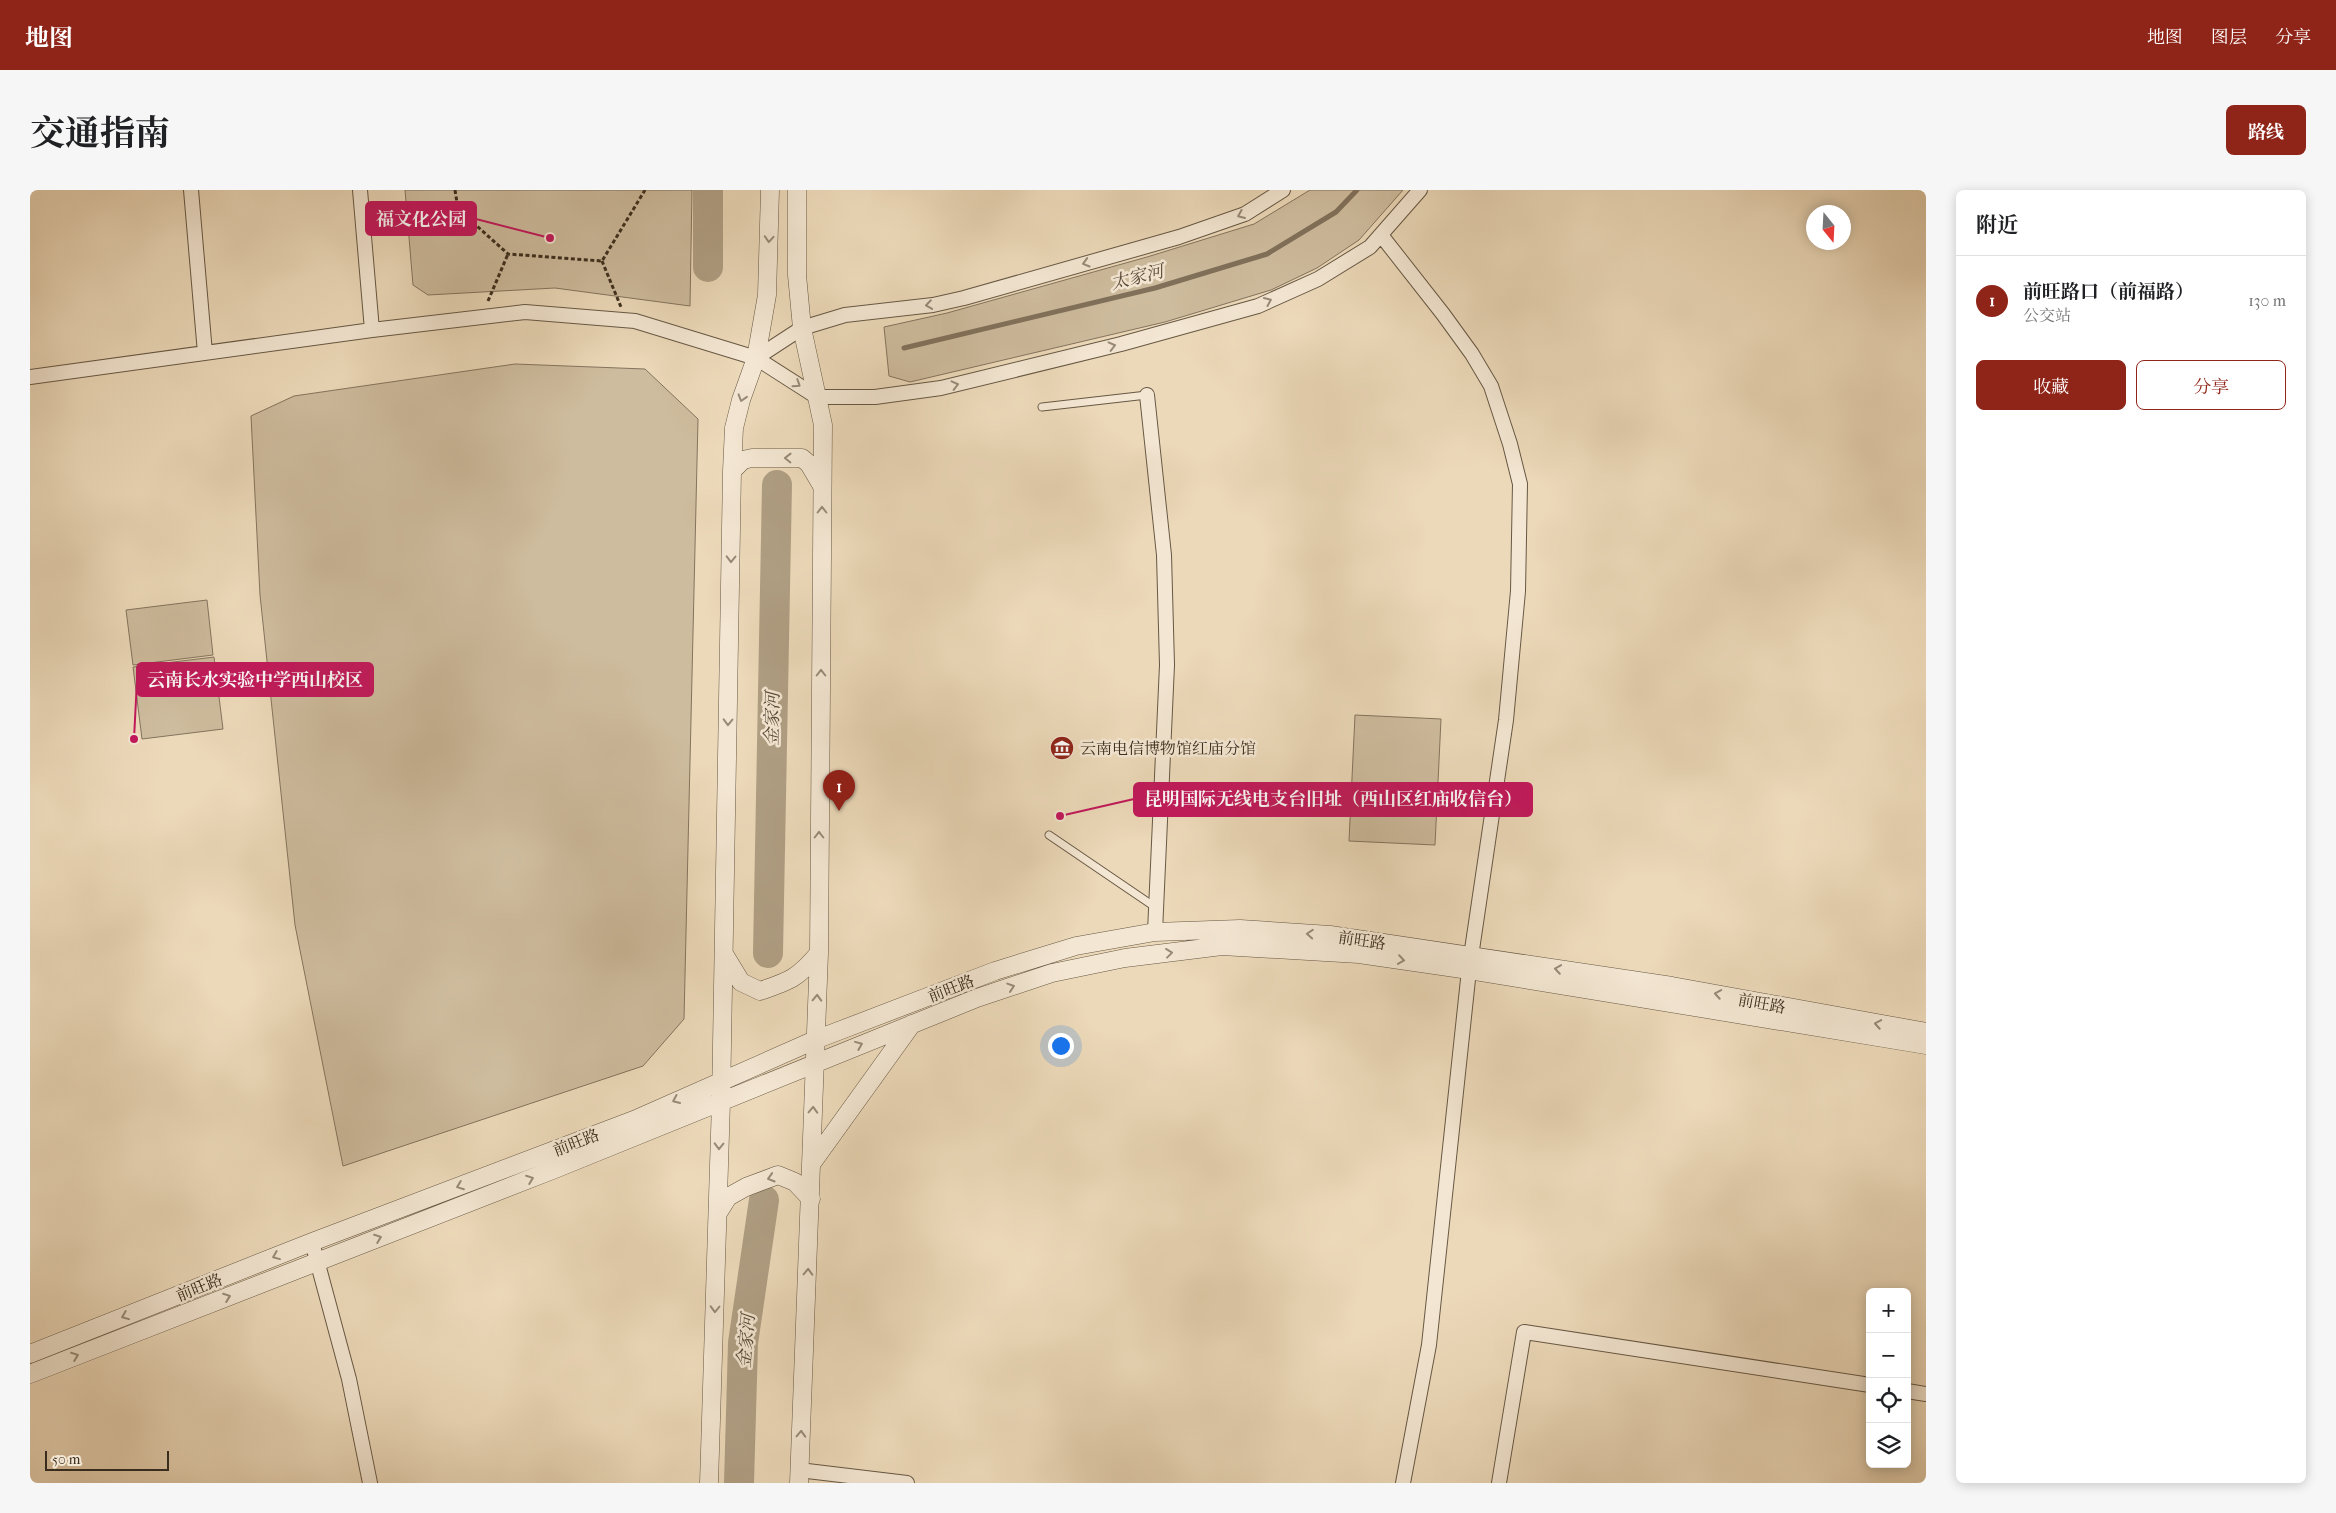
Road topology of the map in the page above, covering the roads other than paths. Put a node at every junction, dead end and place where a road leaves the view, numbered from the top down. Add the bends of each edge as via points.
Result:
1 (191, 190) edge
2 (360, 190) edge
3 (770, 190) edge
4 (797, 190) edge
5 (1283, 190) edge
6 (1420, 190) edge
7 (1381, 235) junction
8 (802, 328) junction
9 (372, 330) junction
10 (205, 353) junction
11 (756, 358) junction
12 (30, 377) edge
13 (1147, 395) joint
14 (817, 397) junction
15 (1042, 407) dead end
16 (732, 471) junction
17 (822, 486) junction
18 (1049, 835) dead end
19 (1155, 907) junction
20 (1155, 932) junction
21 (724, 953) junction
22 (818, 953) junction
23 (1470, 963) junction
24 (912, 1024) junction
25 (1926, 1032) edge
26 (815, 1040) junction
27 (1926, 1045) edge
28 (814, 1064) junction
29 (721, 1080) junction
30 (720, 1102) junction
31 (812, 1163) junction
32 (811, 1199) junction
33 (718, 1213) junction
34 (312, 1242) junction
35 (317, 1262) junction
36 (30, 1354) edge
37 (30, 1374) edge
38 (1866, 1384) edge
39 (1911, 1392) edge
40 (1926, 1394) edge
41 (799, 1476) edge
42 (370, 1483) edge
43 (709, 1483) edge
44 (907, 1483) edge
45 (1402, 1483) edge
46 (1498, 1483) edge

1 - 10 street
2 - 9 street
3 -> 11 street via 766,295
4 - 8 street via 797,275
5 -> 8 street via 1245,214 1179,237 964,298 933,305 845,315
6 - 7 street
14 -> 7 street via 875,397 941,388 1258,306 1318,279 1370,247
7 - 23 street via 1443,314 1491,386 1520,484 1518,591 1506,720
8 - 11 street
8 - 14 street
9 - 10 street
9 - 11 street via 525,312 627,320
10 - 12 street
11 -> 14 street
11 -> 16 street via 734,428
13 - 15 lane
13 - 19 street via 1164,555 1167,666
14 - 17 street via 823,425
17 -> 16 street via 802,458 752,458 743,460
16 -> 21 street
22 -> 17 street
18 - 19 lane
19 - 20 street
23 -> 20 street, 前旺路 via 1312,934 1240,929
20 - 26 street, 前旺路 via 1076,946 995,971
21 - 22 street via 740,982 760,991 786,982 804,971
21 - 29 street
26 -> 22 street
24 -> 23 street, 前旺路 via 1052,973 1125,958 1222,946
25 -> 23 street, 前旺路 via 1672,986
23 - 27 street, 前旺路
23 - 45 street via 1429,1345
28 -> 24 street, 前旺路
24 - 31 street
26 - 28 street
26 - 29 street, 前旺路
28 - 30 street, 前旺路
31 -> 28 street
29 - 30 street
29 -> 34 street, 前旺路 via 634,1120
30 -> 33 street
35 -> 30 street, 前旺路
31 - 32 street
32 -> 33 street via 795,1182 778,1175 728,1197
41 -> 32 street
33 -> 43 street
34 - 35 street
34 -> 36 street, 前旺路
37 -> 35 street, 前旺路
35 - 42 street via 349,1379
38 - 46 street via 1524,1332
39 - 40 street
41 - 44 street

